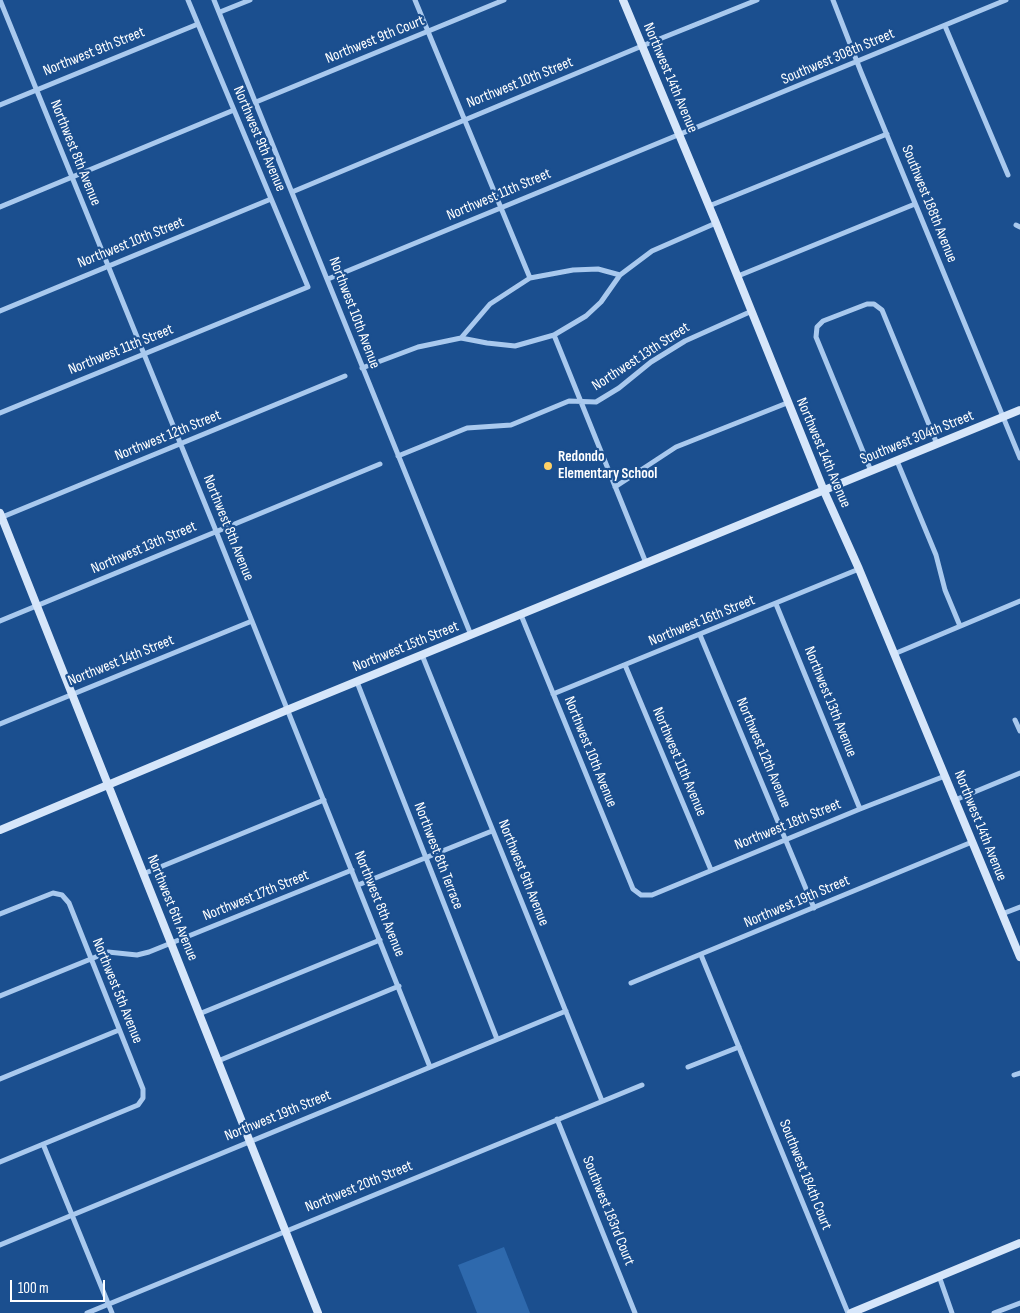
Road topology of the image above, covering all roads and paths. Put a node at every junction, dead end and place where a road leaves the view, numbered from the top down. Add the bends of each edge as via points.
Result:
1 (0, 0) edge
2 (188, 0) edge
3 (214, 0) edge
4 (250, 0) edge
5 (415, 0) edge
6 (504, 0) edge
7 (623, 0) edge
8 (757, 0) edge
9 (833, 0) edge
10 (1006, 0) edge
11 (220, 12) junction
12 (198, 24) junction
13 (945, 26) junction
14 (428, 32) junction
15 (642, 46) junction
16 (857, 62) junction
17 (36, 90) junction
18 (256, 102) junction
19 (0, 104) edge
20 (234, 110) junction
21 (464, 120) junction
22 (887, 134) junction
23 (679, 135) junction
24 (1008, 175) dead end
25 (71, 178) junction
26 (292, 192) junction
27 (271, 199) junction
28 (915, 204) junction
29 (709, 206) junction
30 (0, 207) edge
31 (501, 208) junction
32 (716, 223) junction
33 (108, 266) junction
34 (620, 275) junction
35 (738, 276) junction
36 (530, 278) junction
37 (328, 280) junction
38 (308, 287) joint
39 (0, 311) edge
40 (752, 311) junction
41 (554, 335) junction
42 (461, 338) junction
43 (144, 354) junction
44 (362, 368) junction
45 (345, 376) dead end
46 (580, 402) junction
47 (787, 403) junction
48 (1020, 410) edge
49 (0, 413) edge
50 (1002, 417) junction
51 (180, 444) junction
52 (937, 444) junction
53 (398, 456) junction
54 (1020, 458) edge
55 (898, 461) junction
56 (380, 464) dead end
57 (871, 472) junction
58 (615, 487) junction
59 (824, 492) junction
60 (1, 517) edge
61 (216, 531) junction
62 (646, 563) junction
63 (859, 569) junction
64 (1020, 601) edge
65 (776, 604) junction
66 (36, 606) junction
67 (521, 615) junction
68 (0, 621) edge
69 (252, 621) junction
70 (960, 626) junction
71 (700, 634) junction
72 (471, 635) junction
73 (894, 654) junction
74 (422, 655) junction
75 (625, 665) junction
76 (357, 682) junction
77 (72, 694) junction
78 (553, 694) junction
79 (287, 710) junction
80 (1016, 720) dead end
81 (0, 724) edge
82 (1020, 731) edge
83 (1020, 773) edge
84 (945, 776) junction
85 (108, 785) junction
86 (324, 800) junction
87 (955, 800) junction
88 (860, 809) junction
89 (0, 830) edge
90 (492, 831) junction
91 (785, 840) junction
92 (972, 842) junction
93 (425, 857) junction
94 (352, 870) junction
95 (711, 870) junction
96 (143, 874) junction
97 (358, 885) junction
98 (640, 895) joint
99 (1020, 907) edge
100 (814, 908) junction
101 (0, 914) edge
102 (1002, 914) junction
103 (380, 940) junction
104 (171, 944) junction
105 (701, 955) junction
106 (1020, 957) edge
107 (91, 959) junction
108 (631, 983) dead end
109 (399, 986) junction
110 (0, 996) edge
111 (566, 1011) junction
112 (199, 1014) junction
113 (119, 1030) junction
114 (497, 1039) junction
115 (739, 1047) junction
116 (218, 1061) junction
117 (430, 1067) junction
118 (688, 1067) dead end
119 (0, 1079) edge
120 (642, 1085) dead end
121 (602, 1101) junction
122 (557, 1119) junction
123 (250, 1141) junction
124 (43, 1144) junction
125 (0, 1162) edge
126 (72, 1216) junction
127 (285, 1231) junction
128 (1020, 1243) edge
129 (0, 1245) edge
130 (939, 1276) junction
131 (1020, 1303) edge
132 (108, 1304) junction
133 (86, 1313) edge
134 (112, 1313) edge
135 (318, 1313) edge
136 (635, 1313) edge
137 (850, 1313) edge
138 (952, 1313) edge
139 (994, 1313) edge

1 - 17 street, Northwest 8th Avenue
2 - 12 street, Northwest 9th Avenue
3 - 11 street, Northwest 10th Avenue
4 - 11 street
5 - 14 street
6 - 14 street, Northwest 9th Court
7 - 15 street, Northwest 14th Avenue
8 - 15 street, Northwest 10th Street
9 - 16 street, Southwest 188th Avenue
10 - 13 street, Southwest 308th Street
11 - 18 street, Northwest 10th Avenue
12 - 17 street, Northwest 9th Street
12 - 20 street, Northwest 9th Avenue
13 - 16 street, Southwest 308th Street
13 - 24 street
14 - 18 street, Northwest 9th Court
14 - 21 street
15 - 21 street, Northwest 10th Street
15 - 23 street, Northwest 14th Avenue
16 - 22 street, Southwest 188th Avenue
16 - 23 street, Southwest 308th Street
17 - 19 street, Northwest 9th Street
17 - 25 street, Northwest 8th Avenue
18 - 26 street, Northwest 10th Avenue
20 - 25 street
20 - 27 street, Northwest 9th Avenue
21 - 26 street, Northwest 10th Street
21 - 31 street
22 - 28 street, Southwest 188th Avenue
22 - 29 street
23 - 29 street, Northwest 14th Avenue
23 - 31 street, Northwest 11th Street
25 - 30 street
25 - 33 street, Northwest 8th Avenue
26 - 37 street, Northwest 10th Avenue
27 - 33 street, Northwest 10th Street
27 - 38 street, Northwest 9th Avenue
28 - 35 street
28 - 50 street, Southwest 188th Avenue
29 - 32 street, Northwest 14th Avenue
31 - 36 street
31 - 37 street, Northwest 11th Street
32 - 34 street via 652,251
32 - 35 street, Northwest 14th Avenue
33 - 39 street, Northwest 10th Street
33 - 43 street, Northwest 8th Avenue
34 - 36 street via 598,269
34 - 41 street via 601,302 586,316
35 - 40 street, Northwest 14th Avenue
36 - 42 street via 490,304
37 - 44 street, Northwest 10th Avenue
38 - 43 street, Northwest 11th Street
40 - 46 street, Northwest 13th Street via 685,341 596,402
40 - 47 street, Northwest 14th Avenue
41 - 42 street via 515,346
41 - 46 street
42 - 44 street via 418,347
43 - 49 street, Northwest 11th Street
43 - 51 street, Northwest 8th Avenue
44 - 53 street, Northwest 10th Avenue
45 - 51 street, Northwest 12th Street
46 - 53 street, Northwest 13th Street via 569,401 511,424 467,428
46 - 58 street
47 - 58 street via 676,447
47 - 59 street, Northwest 14th Avenue
48 - 50 street, Southwest 304th Street
50 - 52 street, Southwest 304th Street
50 - 54 street, Southwest 188th Avenue
51 - 60 street, Northwest 12th Street
51 - 61 street, Northwest 8th Avenue
52 - 55 street, Southwest 304th Street
52 - 57 street via 882,310 874,304 867,304 823,321 816,337
53 - 72 street, Northwest 10th Avenue
55 - 57 street, Southwest 304th Street
55 - 70 street via 936,555 945,590
56 - 61 street, Northwest 13th Street
57 - 59 street, Southwest 304th Street
58 - 62 street
59 - 62 street, Northwest 15th Street
59 - 63 street, Northwest 14th Avenue
60 - 66 street, Northwest 6th Avenue
61 - 66 street, Northwest 13th Street
61 - 69 street, Northwest 8th Avenue
62 - 67 street, Northwest 15th Street
63 - 65 street, Northwest 16th Street
63 - 73 street, Northwest 14th Avenue
64 - 70 street
65 - 71 street, Northwest 16th Street
65 - 88 street, Northwest 13th Avenue
66 - 68 street, Northwest 13th Street
66 - 77 street, Northwest 6th Avenue
67 - 72 street, Northwest 15th Street
67 - 78 street, Northwest 10th Avenue
69 - 77 street, Northwest 14th Street
69 - 79 street, Northwest 8th Avenue
70 - 73 street
71 - 75 street, Northwest 16th Street
71 - 91 street, Northwest 12th Avenue
72 - 74 street, Northwest 15th Street
73 - 84 street, Northwest 14th Avenue
74 - 76 street, Northwest 15th Street
74 - 90 street, Northwest 9th Avenue
75 - 78 street, Northwest 16th Street
75 - 95 street, Northwest 11th Avenue
76 - 79 street, Northwest 15th Street
76 - 93 street, Northwest 8th Terrace
77 - 81 street, Northwest 14th Street
77 - 85 street, Northwest 6th Avenue
78 - 98 street, Northwest 10th Avenue via 633,889
79 - 85 street, Northwest 15th Street
79 - 86 street, Northwest 8th Avenue
80 - 82 street
83 - 87 street
84 - 87 street, Northwest 14th Avenue
84 - 88 street, Northwest 18th Street
85 - 89 street, Northwest 15th Street
85 - 96 street, Northwest 6th Avenue
86 - 94 street, Northwest 8th Avenue
86 - 96 street
87 - 92 street, Northwest 14th Avenue
88 - 91 street, Northwest 18th Street
90 - 93 street
90 - 111 street, Northwest 9th Avenue
91 - 95 street, Northwest 18th Street
91 - 100 street, Northwest 12th Avenue
92 - 100 street, Northwest 19th Street
92 - 102 street, Northwest 14th Avenue
93 - 97 street
93 - 114 street, Northwest 8th Terrace
94 - 97 street, Northwest 8th Avenue
94 - 104 street, Northwest 17th Street
95 - 98 street, Northwest 18th Street via 652,895
96 - 104 street, Northwest 6th Avenue
97 - 103 street, Northwest 8th Avenue
99 - 102 street
100 - 105 street, Northwest 19th Street
101 - 107 street, Northwest 5th Avenue via 52,893 62,895 69,903
102 - 106 street, Northwest 14th Avenue
103 - 109 street, Northwest 8th Avenue
103 - 112 street
104 - 107 street, Northwest 17th Street via 137,955 108,952
104 - 112 street, Northwest 6th Avenue
105 - 108 street, Northwest 19th Street
105 - 115 street, Southwest 184th Court
107 - 110 street, Northwest 17th Street
107 - 113 street, Northwest 5th Avenue
109 - 116 street
109 - 117 street, Northwest 8th Avenue
111 - 114 street, Northwest 19th Street
111 - 121 street, Northwest 9th Avenue
112 - 116 street, Northwest 6th Avenue
113 - 119 street
113 - 124 street, Northwest 5th Avenue via 143,1088 143,1098 138,1105
114 - 117 street, Northwest 19th Street
115 - 118 street
115 - 137 street, Southwest 184th Court
116 - 123 street, Northwest 6th Avenue
117 - 123 street, Northwest 19th Street
120 - 121 street, Northwest 20th Street
121 - 122 street, Northwest 20th Street
122 - 127 street, Northwest 20th Street
122 - 136 street, Southwest 183rd Court
123 - 126 street, Northwest 19th Street
123 - 127 street, Northwest 6th Avenue
124 - 125 street
124 - 126 street
126 - 129 street, Northwest 19th Street
126 - 132 street
127 - 132 street, Northwest 20th Street
127 - 135 street, Northwest 6th Avenue
128 - 130 street
130 - 137 street
130 - 138 street
131 - 139 street
132 - 133 street, Northwest 20th Street
132 - 134 street

